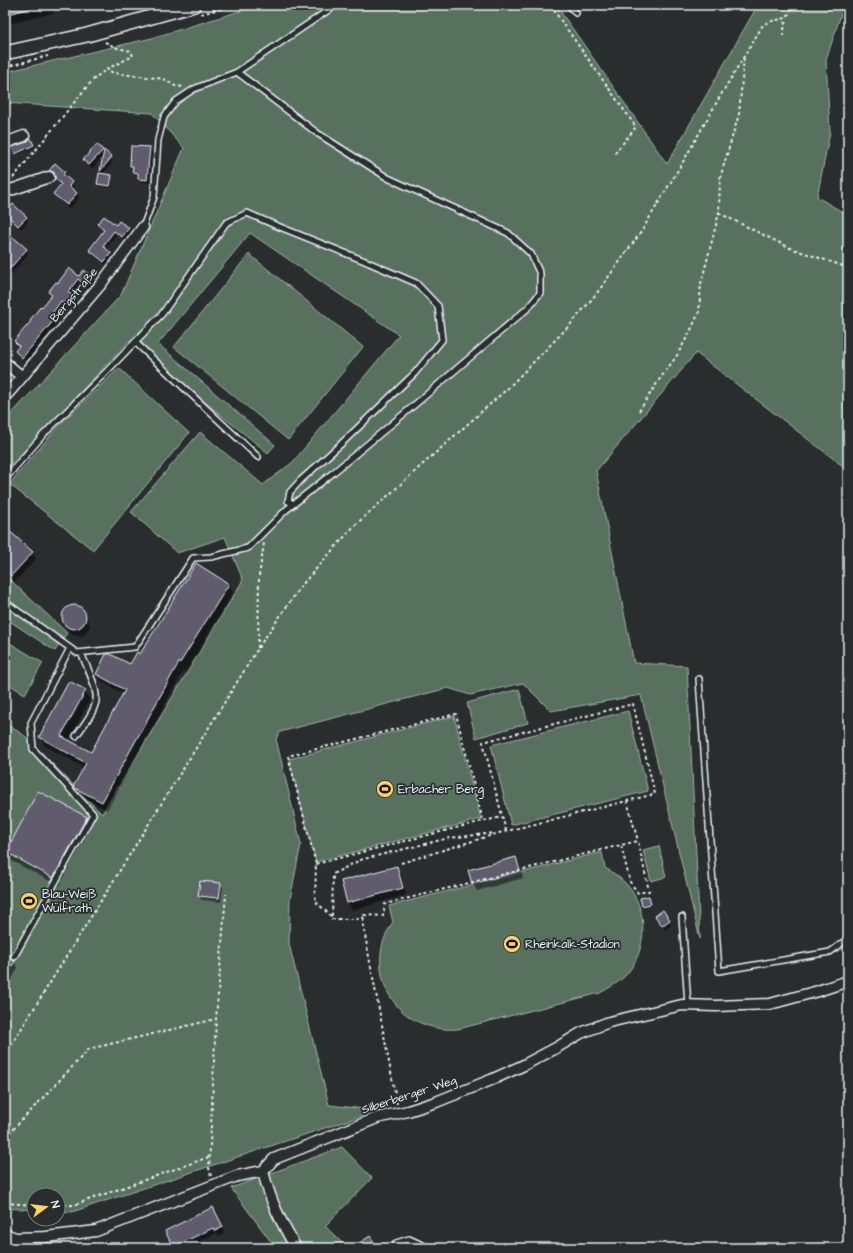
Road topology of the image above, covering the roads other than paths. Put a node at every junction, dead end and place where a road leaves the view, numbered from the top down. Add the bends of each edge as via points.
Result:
1 (194, 5) edge
2 (336, 5) edge
3 (569, 5) edge
4 (576, 14) dead end
5 (5, 53) edge
6 (237, 72) junction
7 (24, 136) dead end
8 (5, 143) edge
9 (49, 177) dead end
10 (5, 192) edge
11 (143, 226) joint
12 (135, 342) junction
13 (5, 368) edge
14 (22, 377) junction
15 (5, 397) edge
16 (258, 457) dead end
17 (5, 479) edge
18 (294, 504) junction
19 (5, 602) edge
20 (70, 648) junction
21 (81, 653) junction
22 (700, 679) dead end
23 (76, 736) dead end
24 (682, 917) dead end
25 (848, 939) edge
26 (14, 957) dead end
27 (848, 981) edge
28 (688, 1006) junction
29 (263, 1171) junction
30 (5, 1234) edge
31 (396, 1243) dead end
32 (296, 1248) edge
33 (429, 1248) edge

1 - 5 street
2 - 6 lane
3 - 4 lane
6 - 11 lane via 194,89 176,101 164,117 158,140 154,196
6 - 18 lane via 317,133 388,178 508,233 531,254 540,274 540,294 528,308
7 - 8 street
9 - 10 street
11 - 14 street, Bergstraße via 101,284
12 - 16 lane
12 - 17 lane via 43,435
12 - 18 lane via 162,314 226,223 248,213 416,283 438,306 442,340 415,373 290,492 288,501
13 - 14 street via 8,365
14 - 15 street, Bergstraße
18 - 21 lane via 248,548 211,557 193,558 134,647
19 - 20 lane
20 - 21 lane
20 - 26 lane via 31,723 33,750 93,814
21 - 23 lane via 96,697 93,708
22 - 25 lane via 719,971 830,952
24 - 28 lane
27 - 28 street, Silberberger Weg via 770,1004
28 - 29 street, Silberberger Weg via 682,1005 609,1022 581,1033 492,1080 436,1102 377,1118 291,1151 274,1159
29 - 30 street via 237,1176 96,1232 16,1238
29 - 32 street via 270,1199
31 - 33 lane via 409,1239

